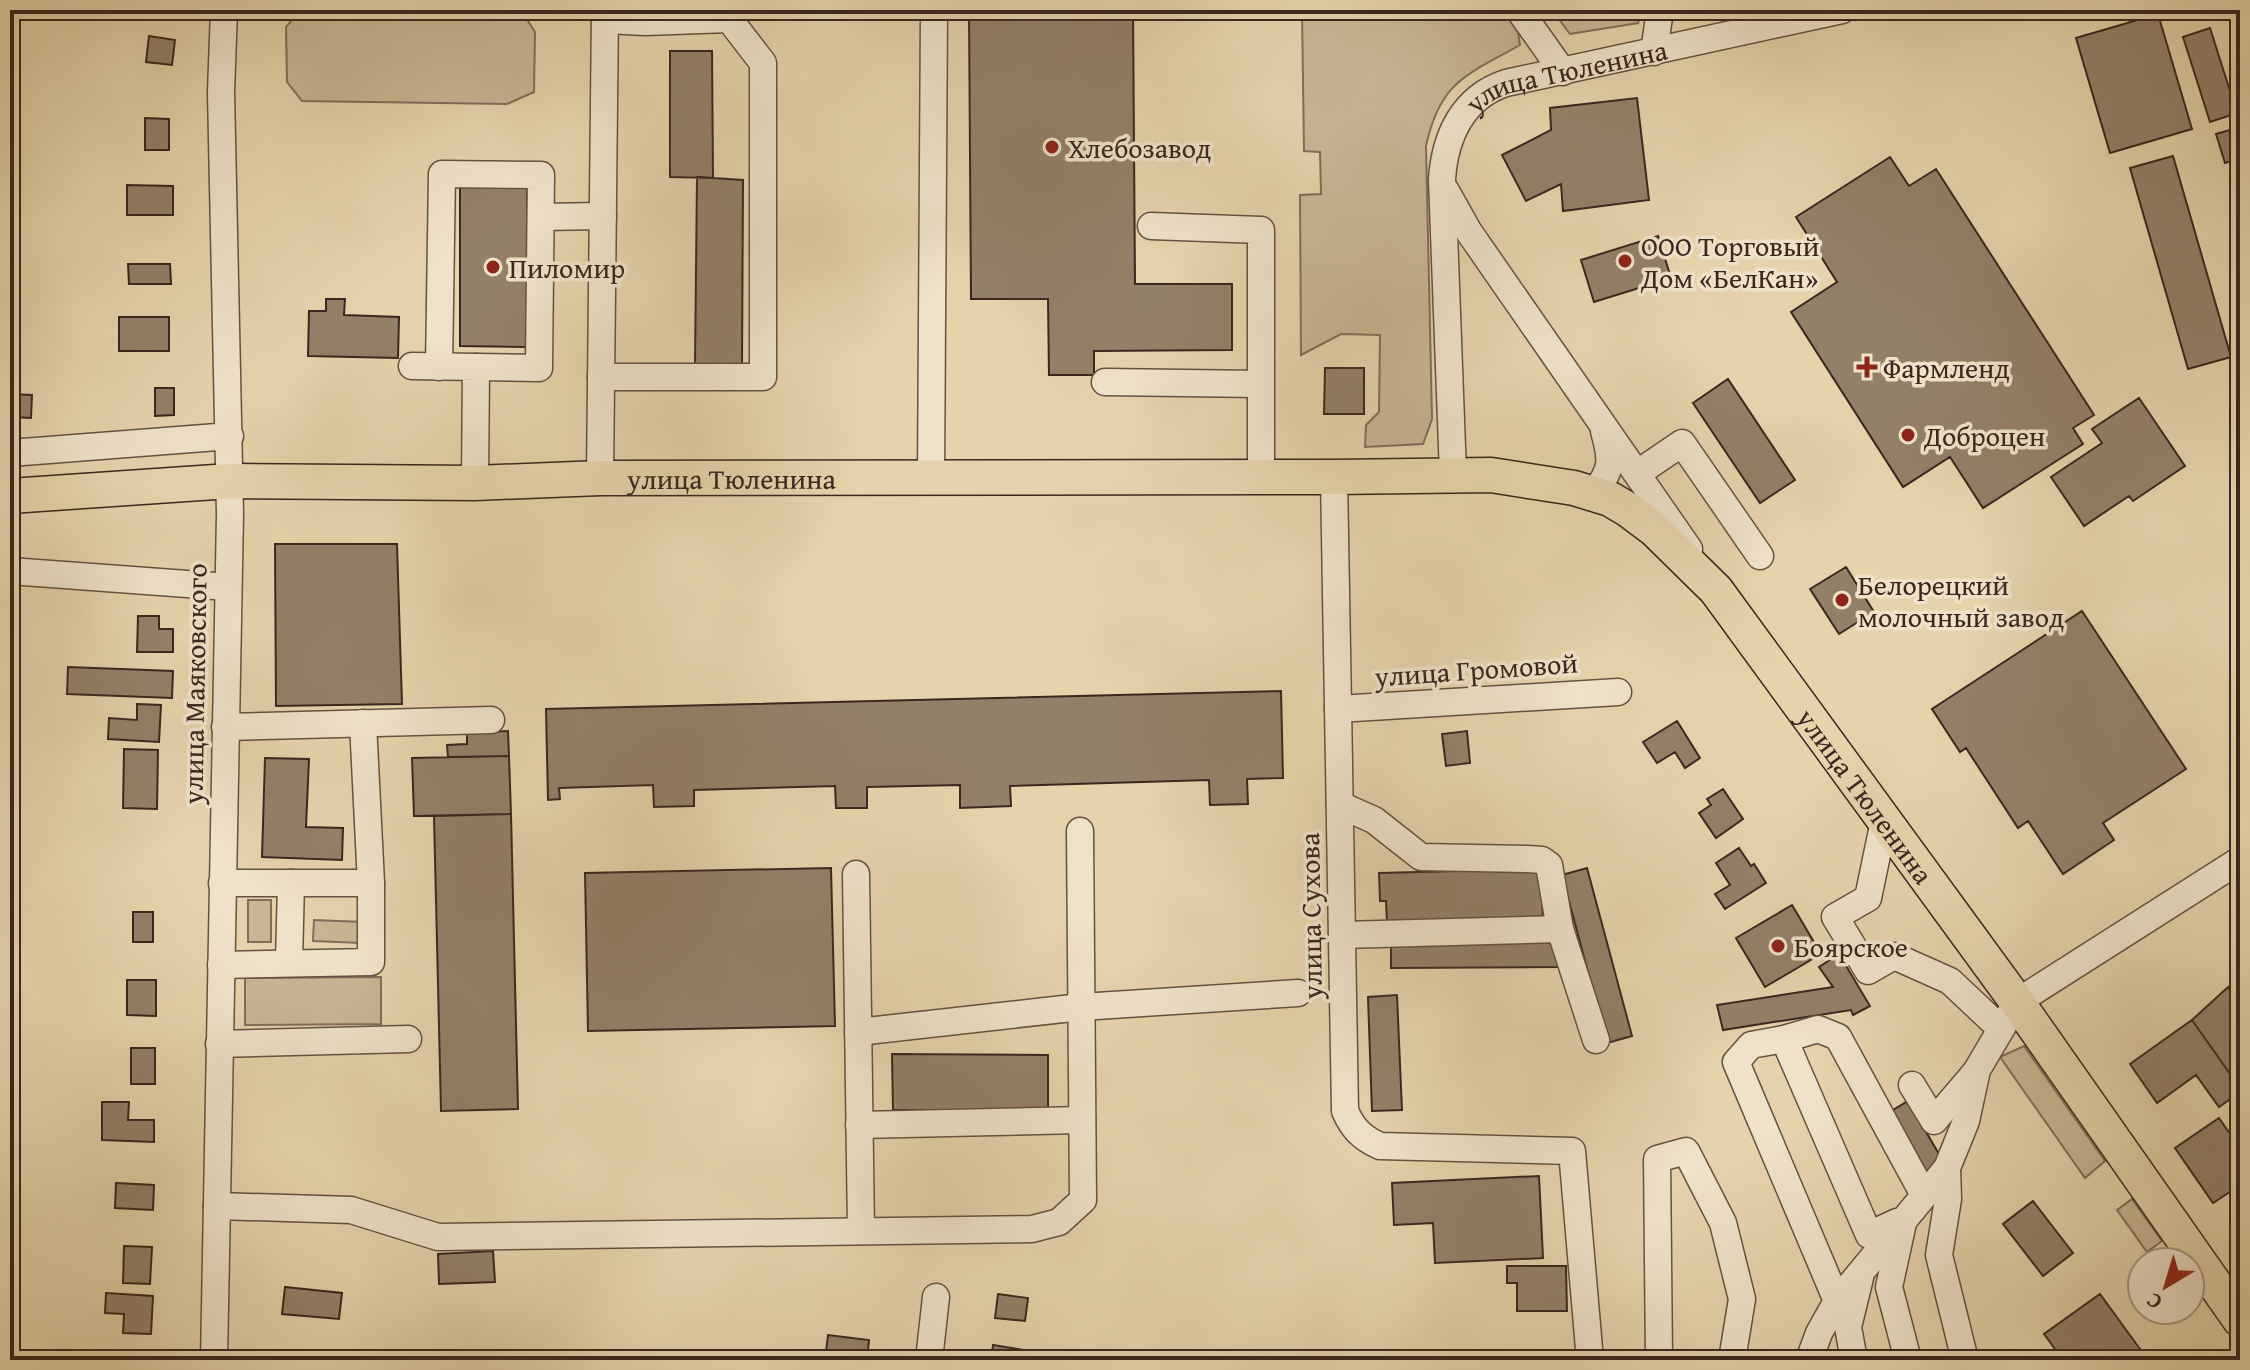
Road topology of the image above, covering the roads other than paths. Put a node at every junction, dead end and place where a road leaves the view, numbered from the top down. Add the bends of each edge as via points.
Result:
1 (224, 10) edge
2 (934, 10) edge
3 (1519, 10) edge
4 (1660, 10) edge
5 (1842, 10) edge
6 (605, 15) edge
7 (732, 15) edge
8 (1654, 52) junction
9 (1563, 72) junction
10 (1443, 184) junction
11 (603, 216) junction
12 (541, 217) junction
13 (1151, 226) dead end
14 (412, 366) dead end
15 (439, 367) junction
16 (476, 367) junction
17 (601, 377) junction
18 (1105, 382) dead end
19 (1260, 384) junction
20 (1601, 419) junction
21 (230, 436) junction
22 (10, 453) edge
23 (1638, 473) junction
24 (1453, 474) junction
25 (1261, 477) junction
26 (1334, 477) junction
27 (600, 478) junction
28 (931, 478) junction
29 (230, 481) junction
30 (475, 483) junction
31 (1594, 493) junction
32 (10, 496) edge
33 (1760, 556) dead end
34 (10, 571) edge
35 (228, 587) junction
36 (1716, 590) junction
37 (1618, 692) dead end
38 (1338, 709) junction
39 (491, 720) dead end
40 (363, 723) junction
41 (225, 727) junction
42 (1340, 805) junction
43 (1884, 821) junction
44 (1080, 831) dead end
45 (2240, 860) edge
46 (856, 874) dead end
47 (222, 883) junction
48 (291, 883) junction
49 (371, 883) junction
50 (1560, 929) junction
51 (1342, 935) junction
52 (289, 962) junction
53 (221, 965) junction
54 (1298, 993) dead end
55 (1081, 1007) junction
56 (2009, 1016) junction
57 (858, 1032) junction
58 (408, 1039) dead end
59 (1784, 1039) junction
60 (1596, 1040) dead end
61 (219, 1044) junction
62 (1977, 1070) junction
63 (1912, 1085) dead end
64 (1082, 1120) junction
65 (859, 1125) junction
66 (1947, 1168) junction
67 (1924, 1195) junction
68 (217, 1206) junction
69 (1904, 1219) junction
70 (861, 1231) junction
71 (1861, 1271) junction
72 (936, 1297) dead end
73 (1837, 1301) junction
74 (2240, 1320) edge
75 (214, 1360) edge
76 (929, 1360) edge
77 (1590, 1360) edge
78 (1659, 1360) edge
79 (1732, 1360) edge
80 (1809, 1360) edge
81 (1854, 1360) edge
82 (1908, 1360) edge
83 (1965, 1360) edge

1 - 21 street, улица Маяковского via 221,92
2 - 28 street
3 - 9 street
4 - 8 street
5 - 8 street, улица Тюленина
6 - 7 street via 645,22
6 - 11 street
7 - 17 street via 763,63 763,377
8 - 9 street, улица Тюленина
9 - 10 street, улица Тюленина via 1495,87 1472,103 1450,133
10 - 20 street, улица Тюленина via 1469,232
10 - 24 street, улица Тюленина
11 - 12 street
11 - 17 street
12 - 15 street via 541,175 442,174
12 - 16 street via 539,368
13 - 19 street via 1261,230
14 - 15 street
15 - 16 street
16 - 30 street
17 - 27 street
18 - 19 street
19 - 25 street
20 - 23 street, улица Тюленина
20 - 31 street via 1610,469
21 - 22 street
21 - 29 street, улица Маяковского
23 - 33 street via 1682,443
23 - 36 street, улица Тюленина
24 - 26 main road, улица Тюленина
24 - 31 main road, улица Тюленина via 1491,475
25 - 26 main road, улица Тюленина
25 - 28 main road, улица Тюленина
26 - 38 street, улица Сухова
27 - 28 main road, улица Тюленина
27 - 30 main road, улица Тюленина
29 - 30 main road, улица Тюленина
29 - 32 main road, улица Тюленина
29 - 35 street, улица Маяковского
31 - 36 main road, улица Тюленина via 1655,530
34 - 35 street
35 - 41 street, улица Маяковского
36 - 43 main road, улица Тюленина
37 - 38 street, улица Громовой
38 - 42 street, улица Сухова
39 - 40 street
40 - 41 street
40 - 49 street
41 - 47 street, улица Маяковского
42 - 50 street via 1374,820 1421,857 1542,860 1549,865
42 - 51 street, улица Сухова
43 - 56 main road, улица Тюленина
43 - 56 street via 1868,898 1835,917 1868,971 1894,956
44 - 55 street
45 - 56 street
46 - 57 street
47 - 48 street
47 - 53 street, улица Маяковского
48 - 49 street
48 - 52 street
49 - 52 street via 371,962
50 - 51 street
50 - 60 street
51 - 77 street, улица Сухова via 1345,1111 1358,1133 1380,1146 1572,1151
52 - 53 street
53 - 61 street, улица Маяковского
54 - 55 street
55 - 57 street
55 - 64 street
56 - 62 street
56 - 74 main road, улица Тюленина
57 - 65 street
58 - 61 street
59 - 67 street via 1818,1029 1838,1037
59 - 69 street via 1869,1235
59 - 73 street via 1751,1045 1736,1062
61 - 68 street, улица Маяковского
62 - 63 street via 1934,1121
62 - 66 street via 1966,1121
64 - 65 street
64 - 70 street via 1083,1200 1059,1222 1032,1229
65 - 70 street
66 - 67 street
66 - 83 street via 1939,1255
67 - 69 street
68 - 70 street via 351,1210 438,1237
68 - 75 street, улица Маяковского
69 - 71 street
69 - 82 street via 1889,1287
71 - 73 street
71 - 81 street via 1848,1327
72 - 76 street
73 - 80 street
78 - 79 street via 1657,1159 1686,1151 1723,1223 1742,1299

